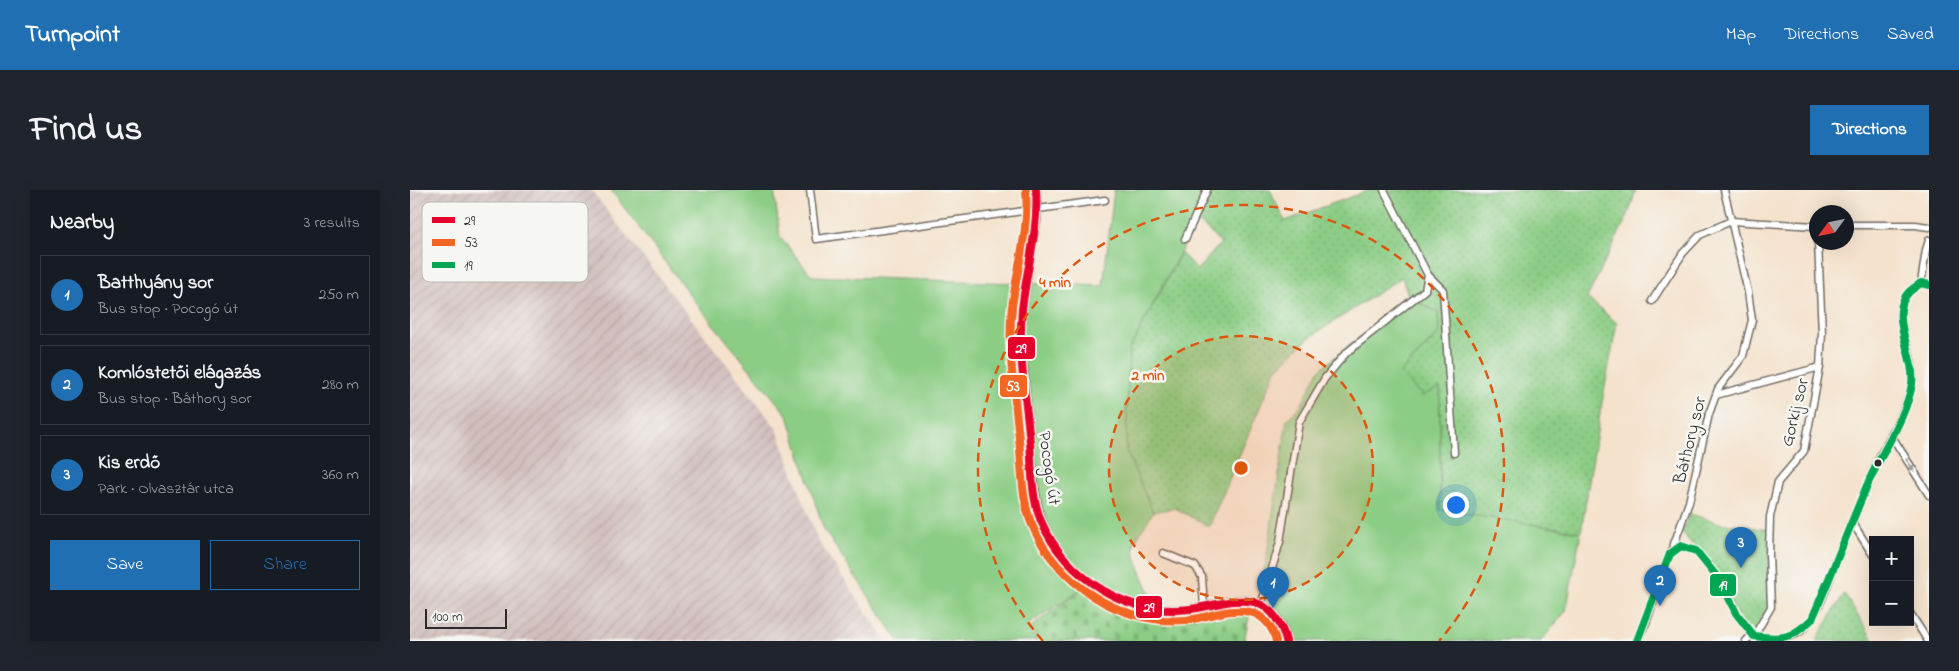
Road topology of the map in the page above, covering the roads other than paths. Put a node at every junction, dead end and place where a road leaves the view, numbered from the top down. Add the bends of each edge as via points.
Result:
1 (810, 190) edge
2 (1036, 190) edge
3 (1206, 190) edge
4 (1384, 190) edge
5 (1724, 190) edge
6 (1105, 200) dead end
7 (1037, 210) junction
8 (1731, 221) junction
9 (1854, 225) edge
10 (1809, 226) edge
11 (1929, 227) edge
12 (1185, 239) dead end
13 (1929, 240) edge
14 (1818, 250) edge
15 (1428, 276) junction
16 (1921, 283) junction
17 (1929, 285) edge
18 (1652, 301) dead end
19 (1820, 367) junction
20 (1716, 395) junction
21 (1891, 435) junction
22 (1454, 453) dead end
23 (1929, 495) edge
24 (1852, 522) junction
25 (1869, 549) edge
26 (1163, 553) dead end
27 (1670, 554) junction
28 (1261, 604) junction
29 (1204, 607) junction
30 (1914, 619) edge
31 (1754, 635) junction
32 (1286, 641) edge
33 (1637, 641) edge
34 (1746, 641) edge
35 (1928, 641) edge

1 - 7 street via 816,239
2 - 7 main road, Pocogó út
3 - 12 street
4 - 15 street
5 - 8 street, Báthory sor
6 - 7 street
7 - 29 main road, Pocogó út via 1022,308 1021,355 1034,487 1046,529 1059,552 1074,569 1106,592 1156,610
8 - 10 street
8 - 18 street via 1700,236 1683,253
8 - 20 street, Báthory sor via 1752,320 1742,356
9 - 11 street
13 - 16 street
14 - 19 street, Gorkij sor
15 - 22 street via 1443,290
15 - 28 street via 1424,290 1346,353 1325,378 1299,422 1280,542
16 - 17 street
16 - 21 street via 1910,290 1901,305 1900,323 1913,364 1912,382
19 - 20 street
19 - 31 street, Gorkij sor via 1804,451 1778,482 1770,517 1771,607
20 - 27 street, Báthory sor via 1689,502
21 -> 23 street
21 - 24 street
24 - 25 street
24 - 31 street via 1812,619 1800,633 1781,640
26 - 29 street via 1195,566 1202,577
27 - 31 street via 1681,546 1696,551 1722,583 1736,613
27 - 33 street, Báthory sor
28 - 29 main road, Pocogó út via 1241,601
28 - 32 main road via 1277,618
30 - 35 street
31 - 34 street, Gorkij sor

